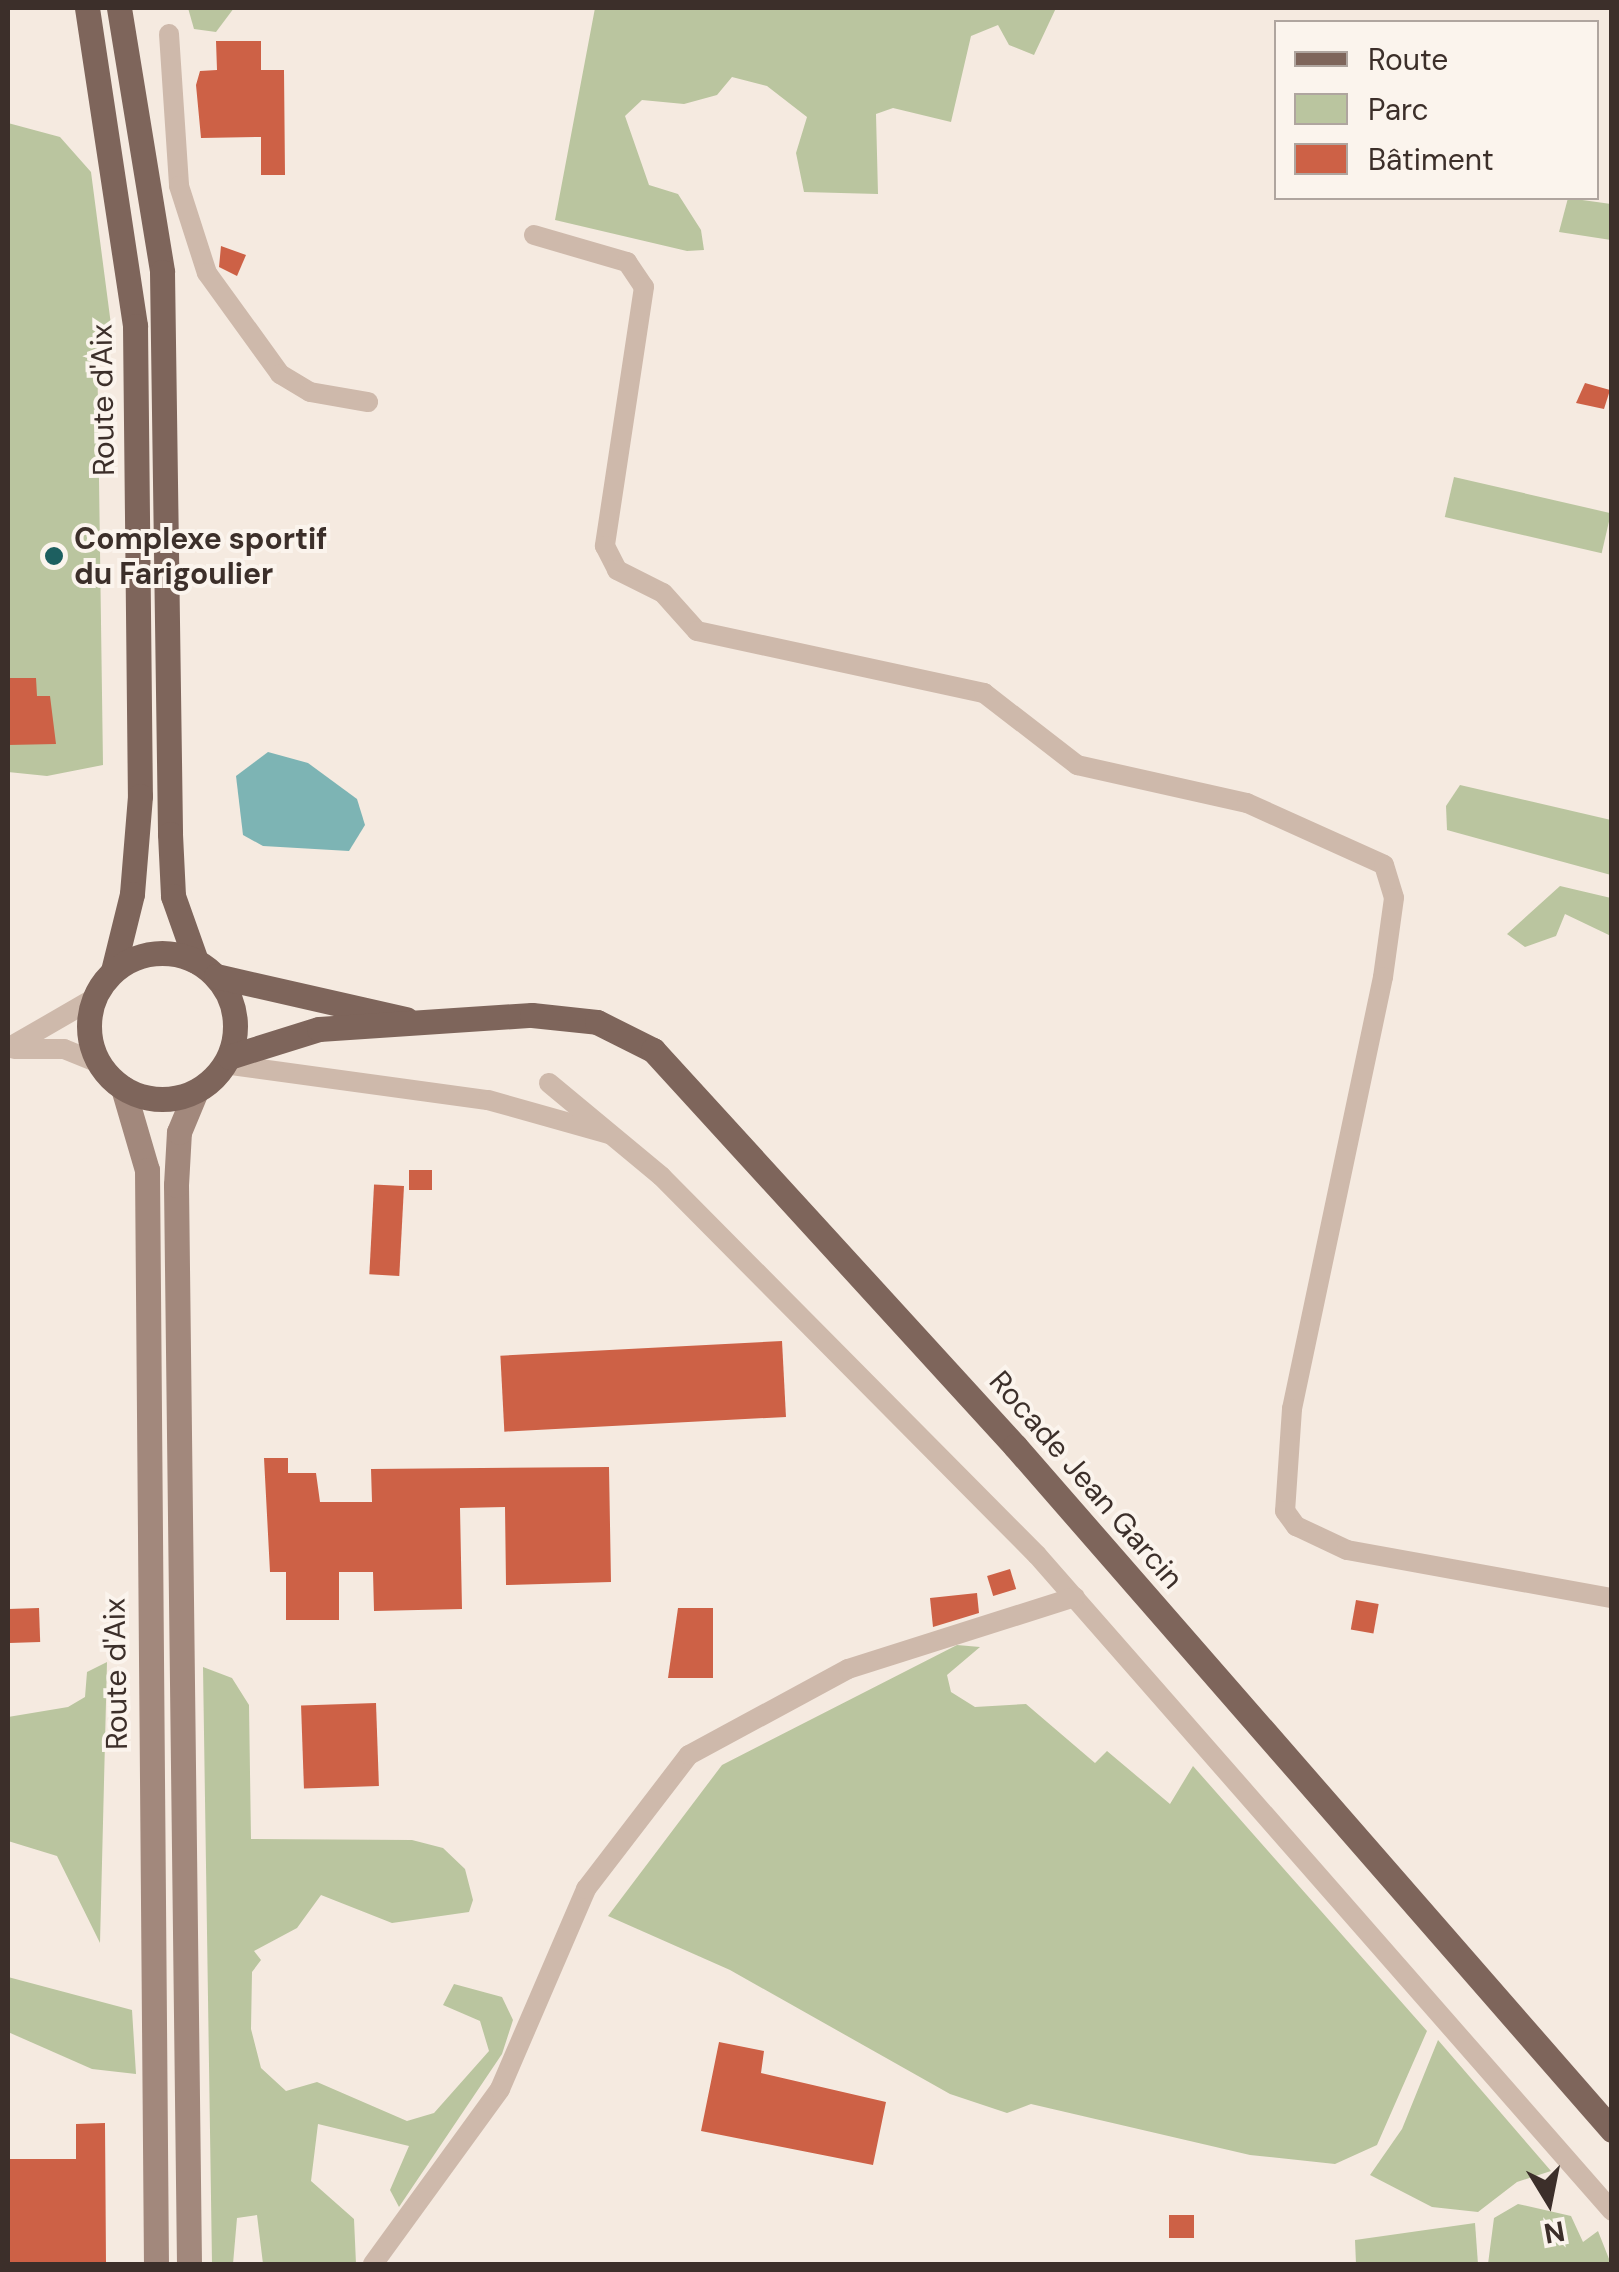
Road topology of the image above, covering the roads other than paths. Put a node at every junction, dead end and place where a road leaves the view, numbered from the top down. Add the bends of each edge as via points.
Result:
1 (87, 8) edge
2 (120, 8) edge
3 (169, 34) dead end
4 (534, 235) dead end
5 (368, 402) dead end
6 (206, 968) junction
7 (113, 971) junction
8 (94, 999) junction
9 (435, 1025) junction
10 (8, 1048) edge
11 (226, 1060) junction
12 (98, 1063) junction
13 (549, 1083) dead end
14 (123, 1088) junction
15 (196, 1091) junction
16 (621, 1138) junction
17 (1075, 1597) junction
18 (1612, 1598) edge
19 (1612, 2130) edge
20 (1612, 2211) edge
21 (156, 2264) edge
22 (188, 2264) edge
23 (372, 2264) edge

1 - 7 main road, Route d'Aix via 135,326 140,796 132,894
2 - 6 main road, Route d'Aix via 165,306 173,896
3 - 5 street via 179,186 207,273 280,374 310,392
4 - 18 street via 627,262 644,287 606,546 617,570 663,593 697,631 984,693 1077,765 1247,804 1384,865 1394,898 1383,977 1292,1409 1285,1511 1296,1526 1347,1550
6 - 7 main road via 162,952
6 - 9 main road, Rocade Jean Garcin
6 - 11 main road via 233,1006
7 - 8 main road
8 - 10 street
8 - 12 main road via 88,1032
9 - 11 main road, Rocade Jean Garcin via 318,1029
9 - 19 main road, Rocade Jean Garcin via 568,1017 631,1035 664,1060
10 - 12 street via 64,1049
11 - 15 main road
11 - 16 street via 488,1100
12 - 14 main road
13 - 16 street
14 - 15 main road via 159,1099
14 - 21 main road, Route d'Aix via 147,1170
15 - 22 main road via 176,1169
16 - 17 street
17 - 20 street
17 - 23 street via 848,1669 689,1755 586,1888 500,2090

